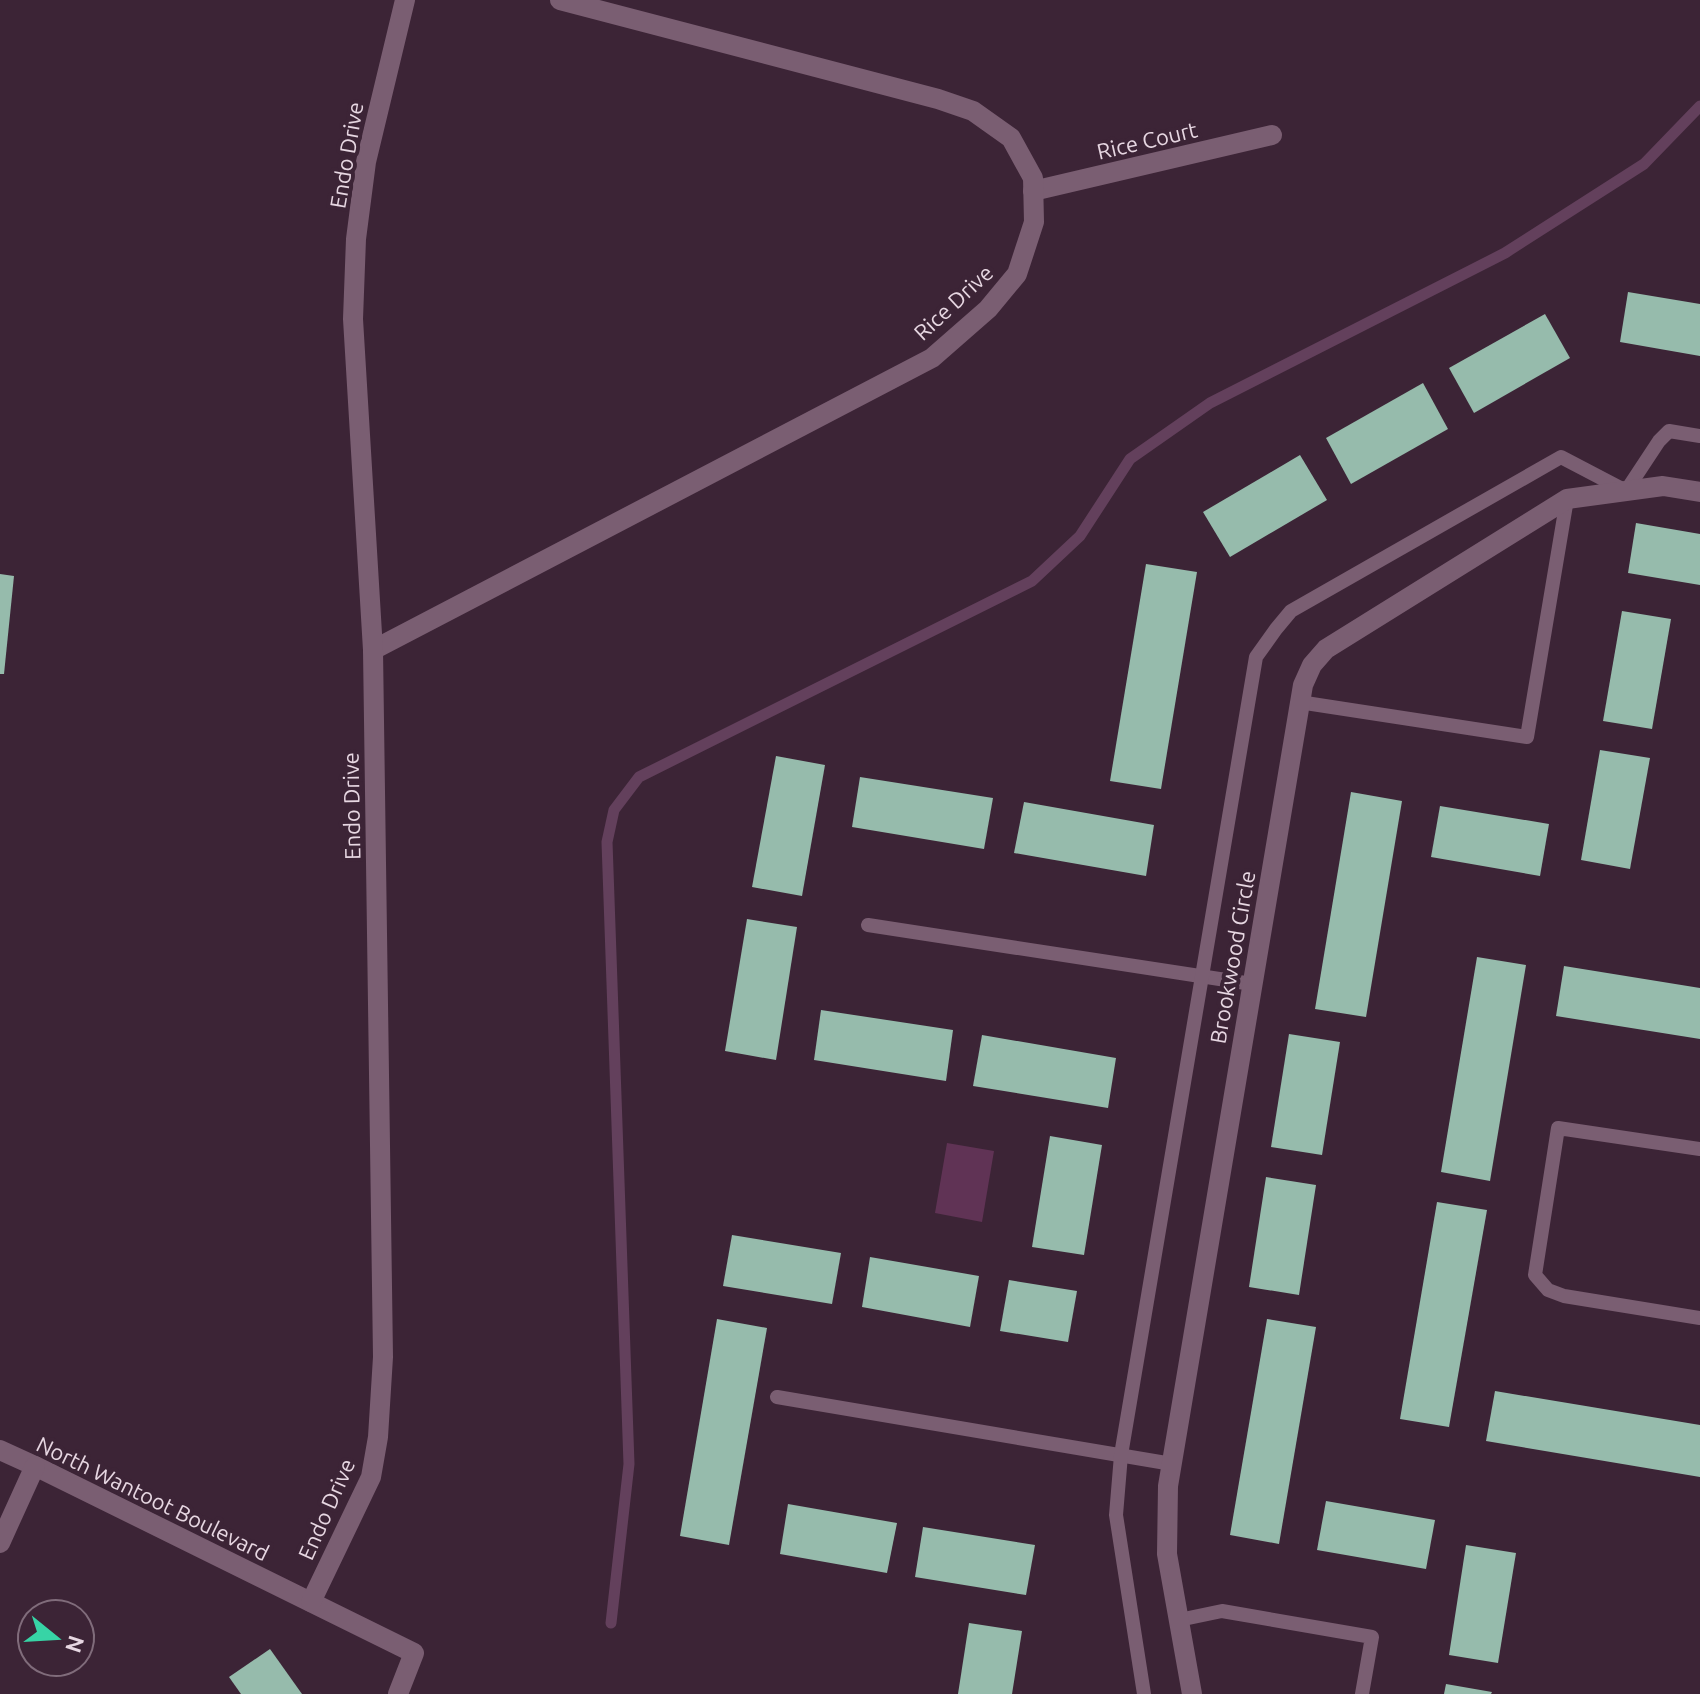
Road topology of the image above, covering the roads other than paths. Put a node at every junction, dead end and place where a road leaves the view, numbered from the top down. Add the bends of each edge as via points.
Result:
1 (405, 0) edge
2 (560, 0) edge
3 (1272, 135) dead end
4 (1033, 191) junction
5 (1700, 436) edge
6 (1626, 491) junction
7 (1700, 492) edge
8 (1567, 499) junction
9 (373, 650) junction
10 (1299, 702) junction
11 (868, 925) dead end
12 (1202, 977) junction
13 (1252, 984) junction
14 (1700, 1149) edge
15 (1700, 1318) edge
16 (777, 1397) dead end
17 (0, 1450) edge
18 (1121, 1455) junction
19 (1172, 1464) junction
20 (35, 1466) junction
21 (0, 1543) edge
22 (311, 1602) junction
23 (1179, 1620) junction
24 (398, 1694) edge
25 (1144, 1694) edge
26 (1192, 1694) edge
27 (1362, 1694) edge

1 - 9 street, Endo Drive via 366,162 356,239 353,319
2 - 4 street, Rice Drive via 973,111 1011,138 1033,178
3 - 4 street, Rice Court
4 - 9 street, Rice Drive via 1034,222 1017,274 988,309 932,358
5 - 6 lane via 1669,431
6 - 7 street, Brookwood Circle via 1663,486
6 - 8 street, Brookwood Circle
6 - 12 lane via 1561,457 1283,620 1256,657
8 - 10 street, Brookwood Circle via 1326,649 1312,665
8 - 10 lane via 1527,737
9 - 22 street, Endo Drive via 383,1357 378,1437 371,1477
10 - 13 street, Brookwood Circle
11 - 12 lane
12 - 13 lane
12 - 18 lane
13 - 19 street, Brookwood Circle
14 - 15 lane via 1558,1128 1535,1275 1548,1290 1564,1296
16 - 18 lane
17 - 20 street, North Wantoot Boulevard
18 - 19 lane
18 - 25 lane via 1116,1515
19 - 23 street, Brookwood Circle via 1167,1554
20 - 21 street
20 - 22 street, North Wantoot Boulevard
22 - 24 street, North Wantoot Boulevard via 414,1653
23 - 26 street, Brookwood Circle
23 - 27 lane via 1222,1611 1372,1637

